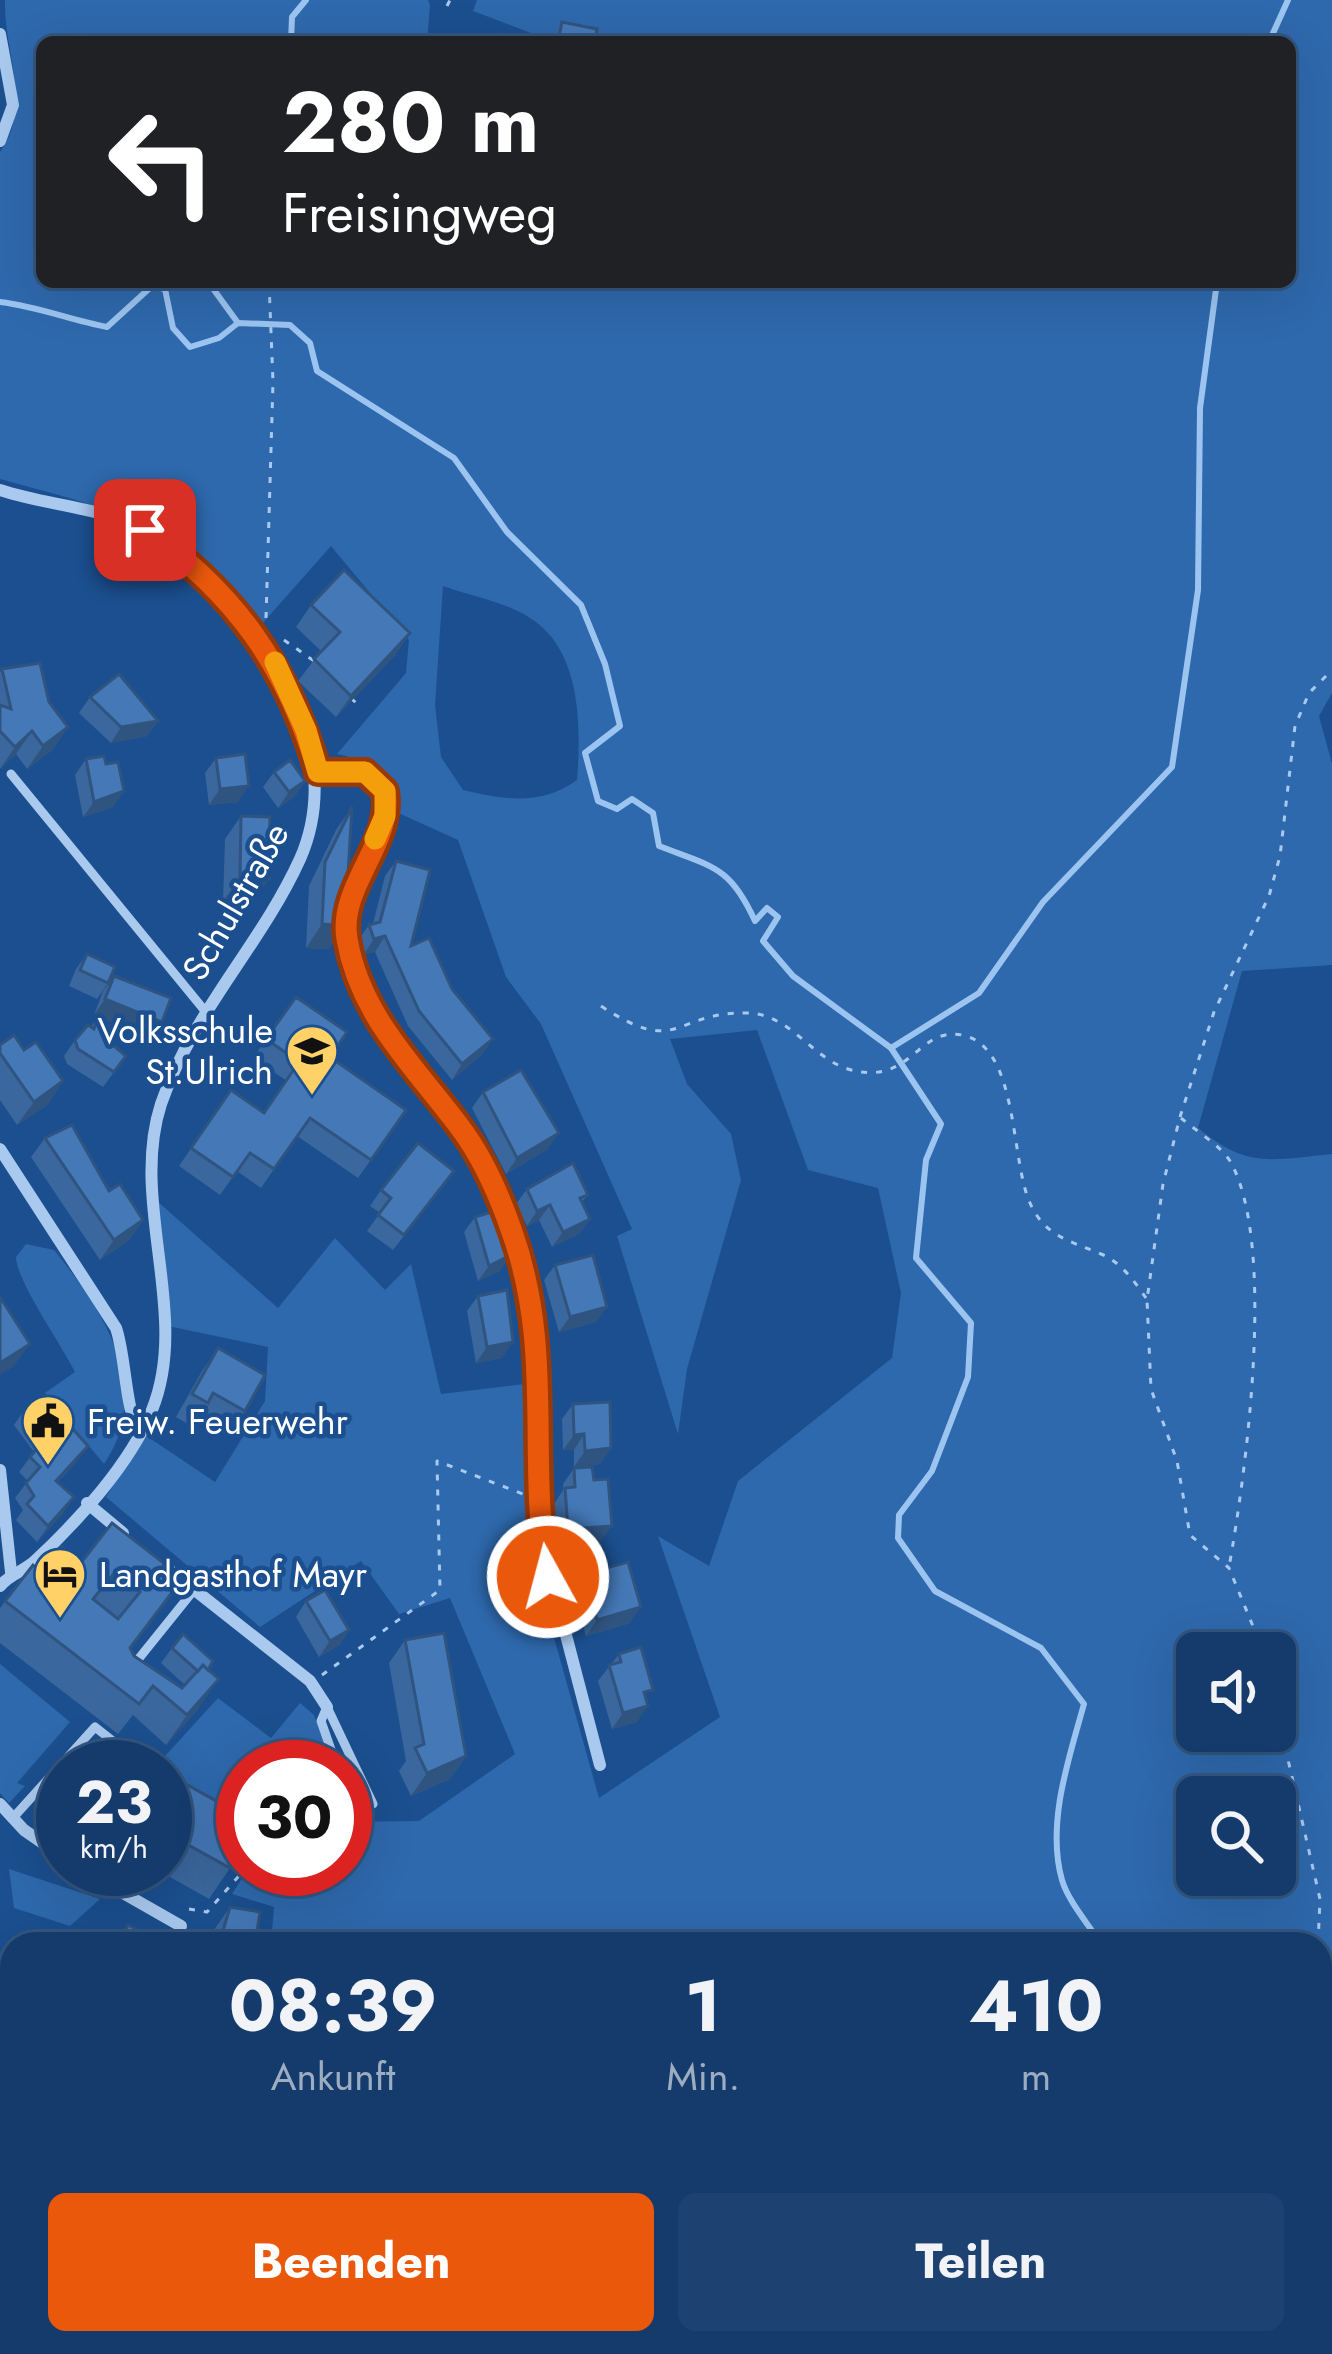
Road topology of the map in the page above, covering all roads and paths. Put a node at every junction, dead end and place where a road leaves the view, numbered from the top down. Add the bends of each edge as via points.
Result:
1 (0, 34) edge
2 (0, 142) edge
3 (270, 288) edge
4 (0, 490) edge
5 (259, 634) junction
6 (267, 647) junction
7 (1332, 670) edge
8 (325, 671) edge
9 (342, 688) edge
10 (358, 705) edge
11 (318, 772) junction
12 (11, 774) dead end
13 (602, 1006) dead end
14 (205, 1011) junction
15 (1180, 1117) junction
16 (0, 1149) edge
17 (1147, 1300) junction
18 (140, 1432) junction
19 (0, 1470) edge
20 (540, 1501) junction
21 (87, 1503) junction
22 (140, 1546) edge
23 (158, 1561) edge
24 (1229, 1568) junction
25 (11, 1573) junction
26 (0, 1586) edge
27 (194, 1590) junction
28 (1255, 1632) edge
29 (121, 1681) edge
30 (310, 1681) junction
31 (327, 1707) junction
32 (82, 1740) edge
33 (112, 1740) edge
34 (329, 1740) edge
35 (1286, 1752) edge
36 (600, 1766) dead end
37 (36, 1792) edge
38 (0, 1804) edge
39 (373, 1804) dead end
40 (12, 1819) junction
41 (36, 1838) edge
42 (129, 1896) edge
43 (221, 1896) edge
44 (182, 1926) joint
45 (1319, 1932) edge

1 - 2 street via 13,105
3 - 5 path via 266,609
4 - 5 street, Schulstraße via 145,530 209,580
5 - 6 street, Schulstraße
6 - 8 path via 280,638 296,643
6 - 11 street, Schulstraße
7 - 15 path via 1300,710 1269,896 1223,988
9 - 10 path
11 - 14 street, Schulstraße via 314,824 300,858
11 - 20 street via 365,772 385,791 385,816 350,901 347,939 371,1007 462,1130 512,1232 542,1382
12 - 14 lane, Schulstraße
13 - 17 path via 656,1033 712,1016 770,1016 844,1068 887,1072 944,1034 966,1035 1002,1071 1030,1204 1049,1231 1104,1255
14 - 18 street, Schulstraße via 171,1078 153,1144 164,1349 161,1382
15 - 17 path
15 - 24 path via 1228,1158 1248,1206 1250,1382
16 - 18 street via 116,1328
17 - 24 path via 1151,1389 1177,1461 1190,1535
18 - 21 street, Schulstraße
19 - 25 street
20 - 30 path via 437,1461 440,1590
20 - 36 street via 548,1577
21 - 22 street
21 - 25 street, Schulstraße via 35,1561
23 - 27 street
24 - 28 path
25 - 26 street, Schulstraße
27 - 29 lane
27 - 30 street
30 - 31 street
31 - 34 lane
31 - 39 lane
32 - 33 lane via 94,1726
35 - 45 path via 1320,1899
37 - 40 lane
38 - 40 street
40 - 41 street
42 - 44 street
43 - 44 path via 207,1912 189,1909

